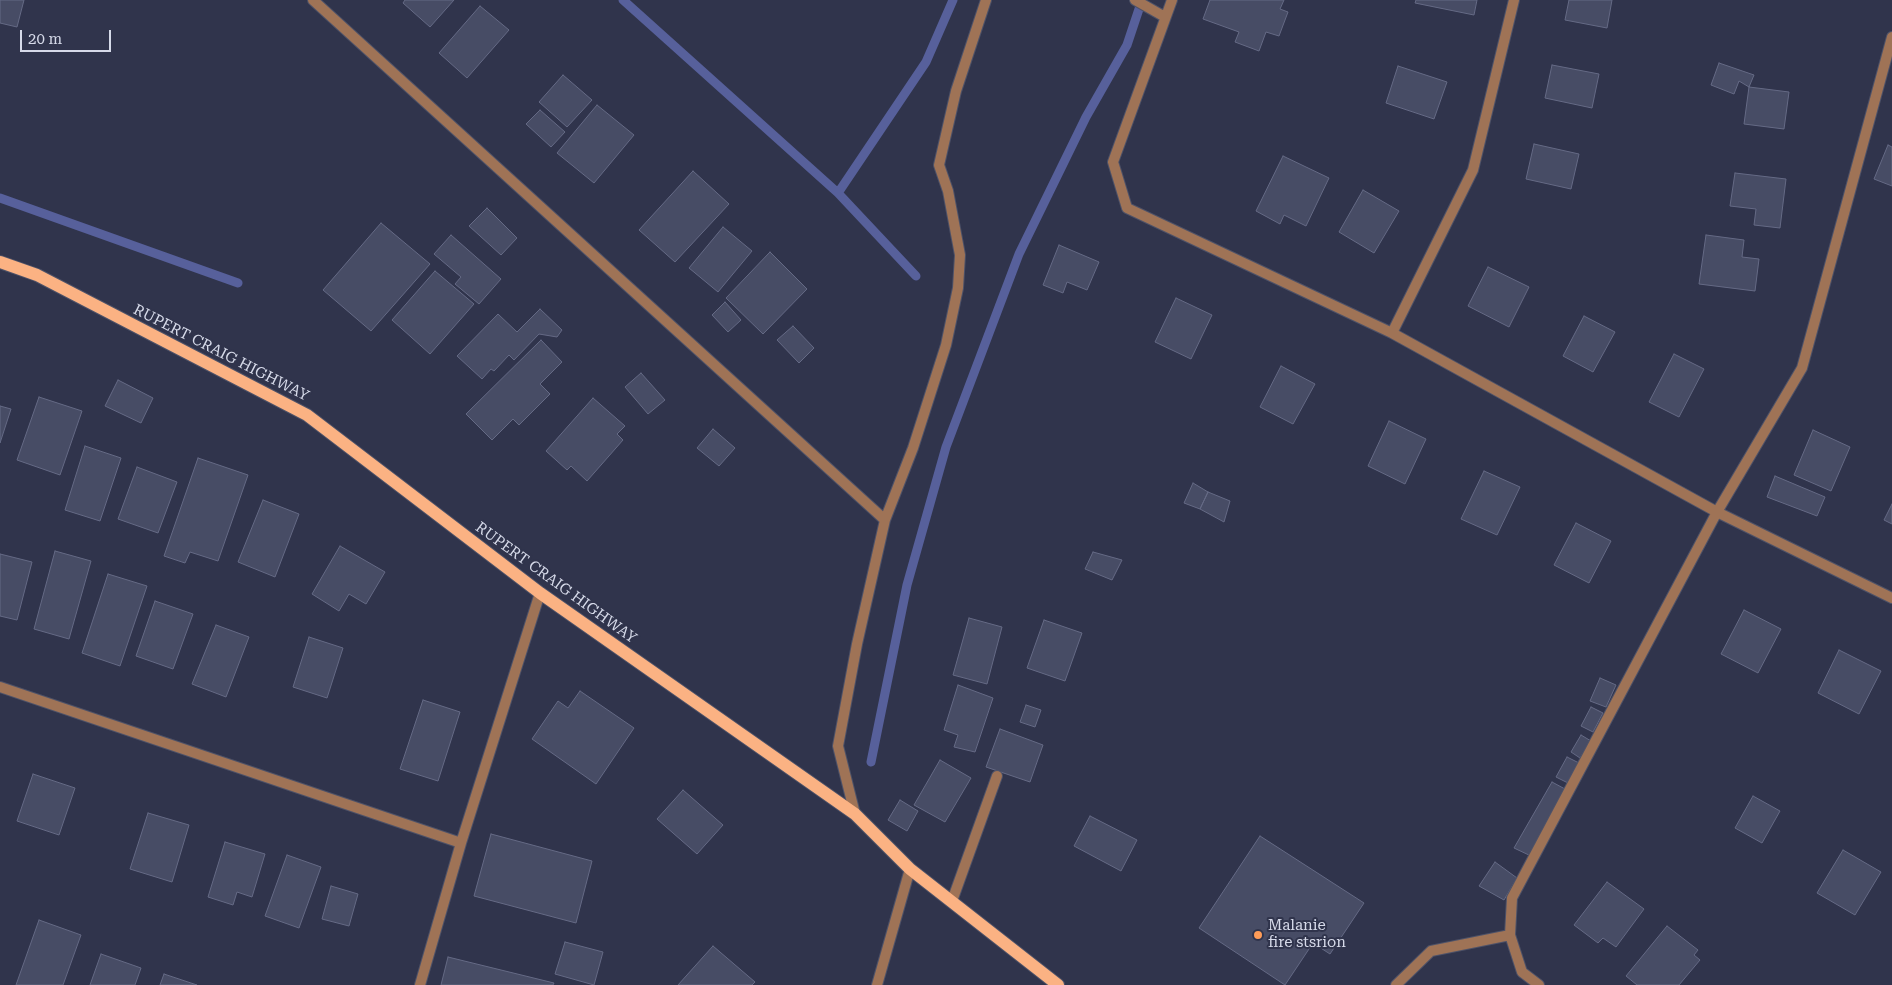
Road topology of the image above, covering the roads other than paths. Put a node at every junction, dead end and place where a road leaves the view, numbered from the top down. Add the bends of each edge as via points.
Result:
1 (313, 0) edge
2 (986, 0) edge
3 (1135, 0) edge
4 (1172, 0) edge
5 (1514, 0) edge
6 (1165, 17) junction
7 (1892, 37) edge
8 (0, 262) edge
9 (1392, 333) junction
10 (1717, 512) junction
11 (885, 520) junction
12 (540, 593) junction
13 (1892, 598) edge
14 (0, 687) edge
15 (997, 776) dead end
16 (855, 814) junction
17 (461, 843) junction
18 (910, 870) junction
19 (952, 901) junction
20 (1510, 935) junction
21 (420, 985) edge
22 (877, 985) edge
23 (1058, 985) edge
24 (1396, 985) edge
25 (1539, 985) edge

1 - 11 street
2 - 11 street via 956,91 939,165 948,191 960,255 958,288 946,345 913,448
3 - 6 street
4 - 6 street
5 - 9 street via 1473,170
6 - 9 street via 1113,162 1127,208
7 - 10 street via 1802,368
8 - 12 main road, RUPERT CRAIG HIGHWAY via 37,275 307,415
9 - 10 street
10 - 13 street
10 - 20 street via 1512,898
11 - 16 street via 838,746
12 - 16 main road, RUPERT CRAIG HIGHWAY
12 - 17 street
14 - 17 street
15 - 19 street
16 - 18 main road, RUPERT CRAIG HIGHWAY
17 - 21 street
18 - 19 main road, RUPERT CRAIG HIGHWAY
18 - 22 street
19 - 23 main road, RUPERT CRAIG HIGHWAY
20 - 24 street via 1431,951
20 - 25 street via 1522,972

